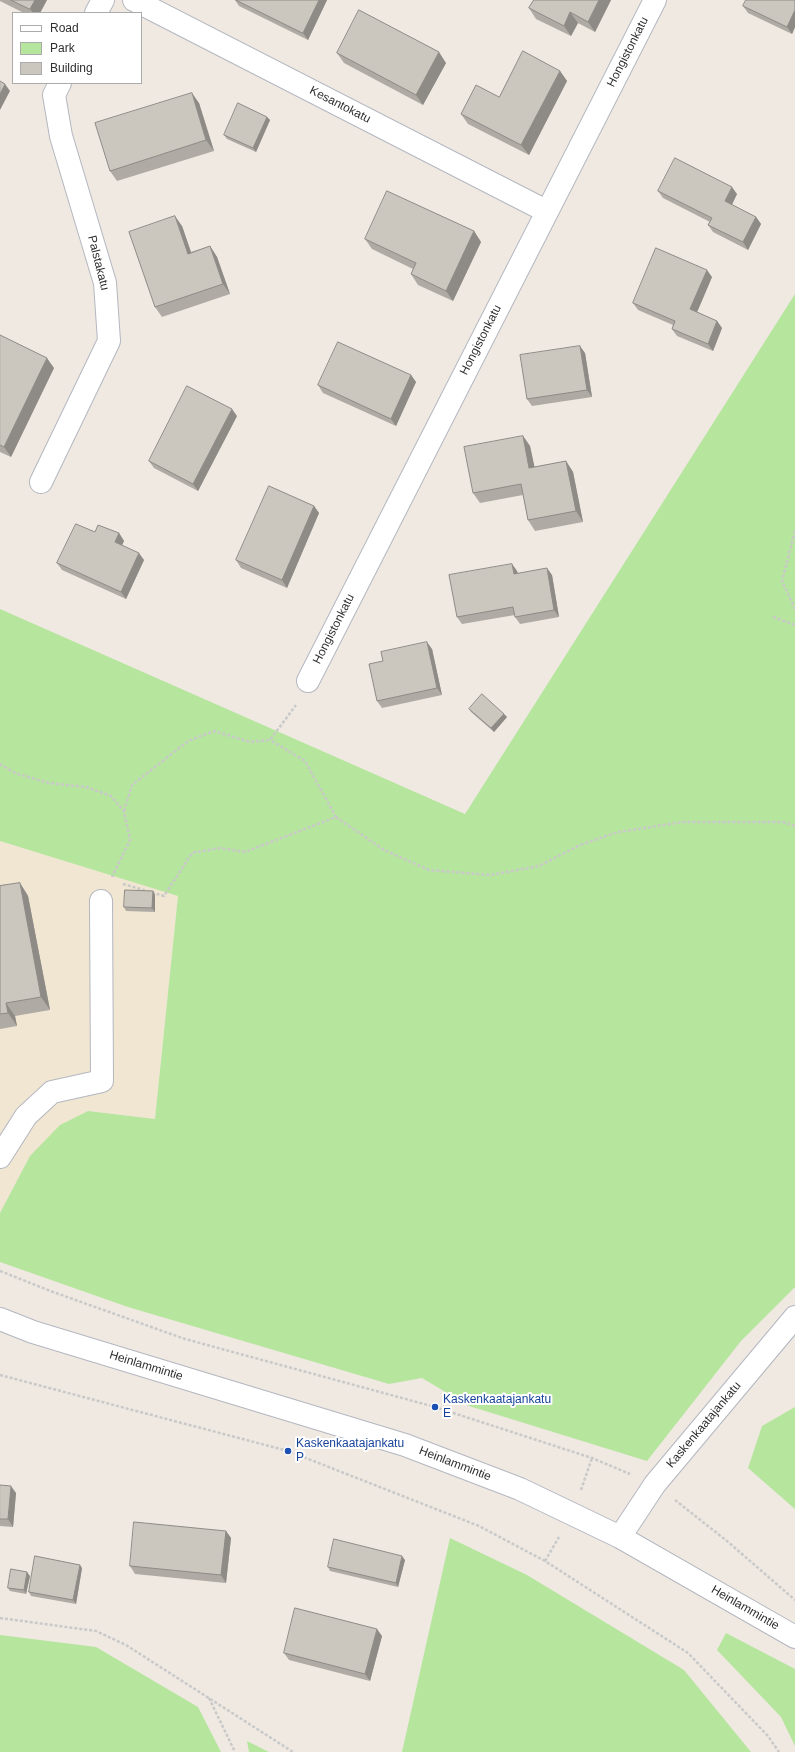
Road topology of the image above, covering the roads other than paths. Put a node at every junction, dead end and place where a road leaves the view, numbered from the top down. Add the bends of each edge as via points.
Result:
1 (103, 0) edge
2 (134, 0) edge
3 (655, 0) edge
4 (97, 12) edge
5 (60, 84) edge
6 (546, 211) junction
7 (41, 482) dead end
8 (308, 681) road end
9 (101, 901) road end
10 (0, 1157) edge
11 (795, 1317) edge
12 (0, 1319) edge
13 (620, 1537) junction
14 (795, 1637) edge

1 - 4 street
2 - 6 street, Kesantokatu
3 - 6 street, Hongistonkatu
5 - 7 street, Palstakatu via 54,95 61,136 105,283 109,341
6 - 8 street, Hongistonkatu
9 - 10 street via 102,1081 52,1092 26,1116
11 - 13 street, Kaskenkaatajankatu via 655,1484
12 - 13 street, Heinlammintie via 33,1332 405,1446 520,1489
13 - 14 street, Heinlammintie

